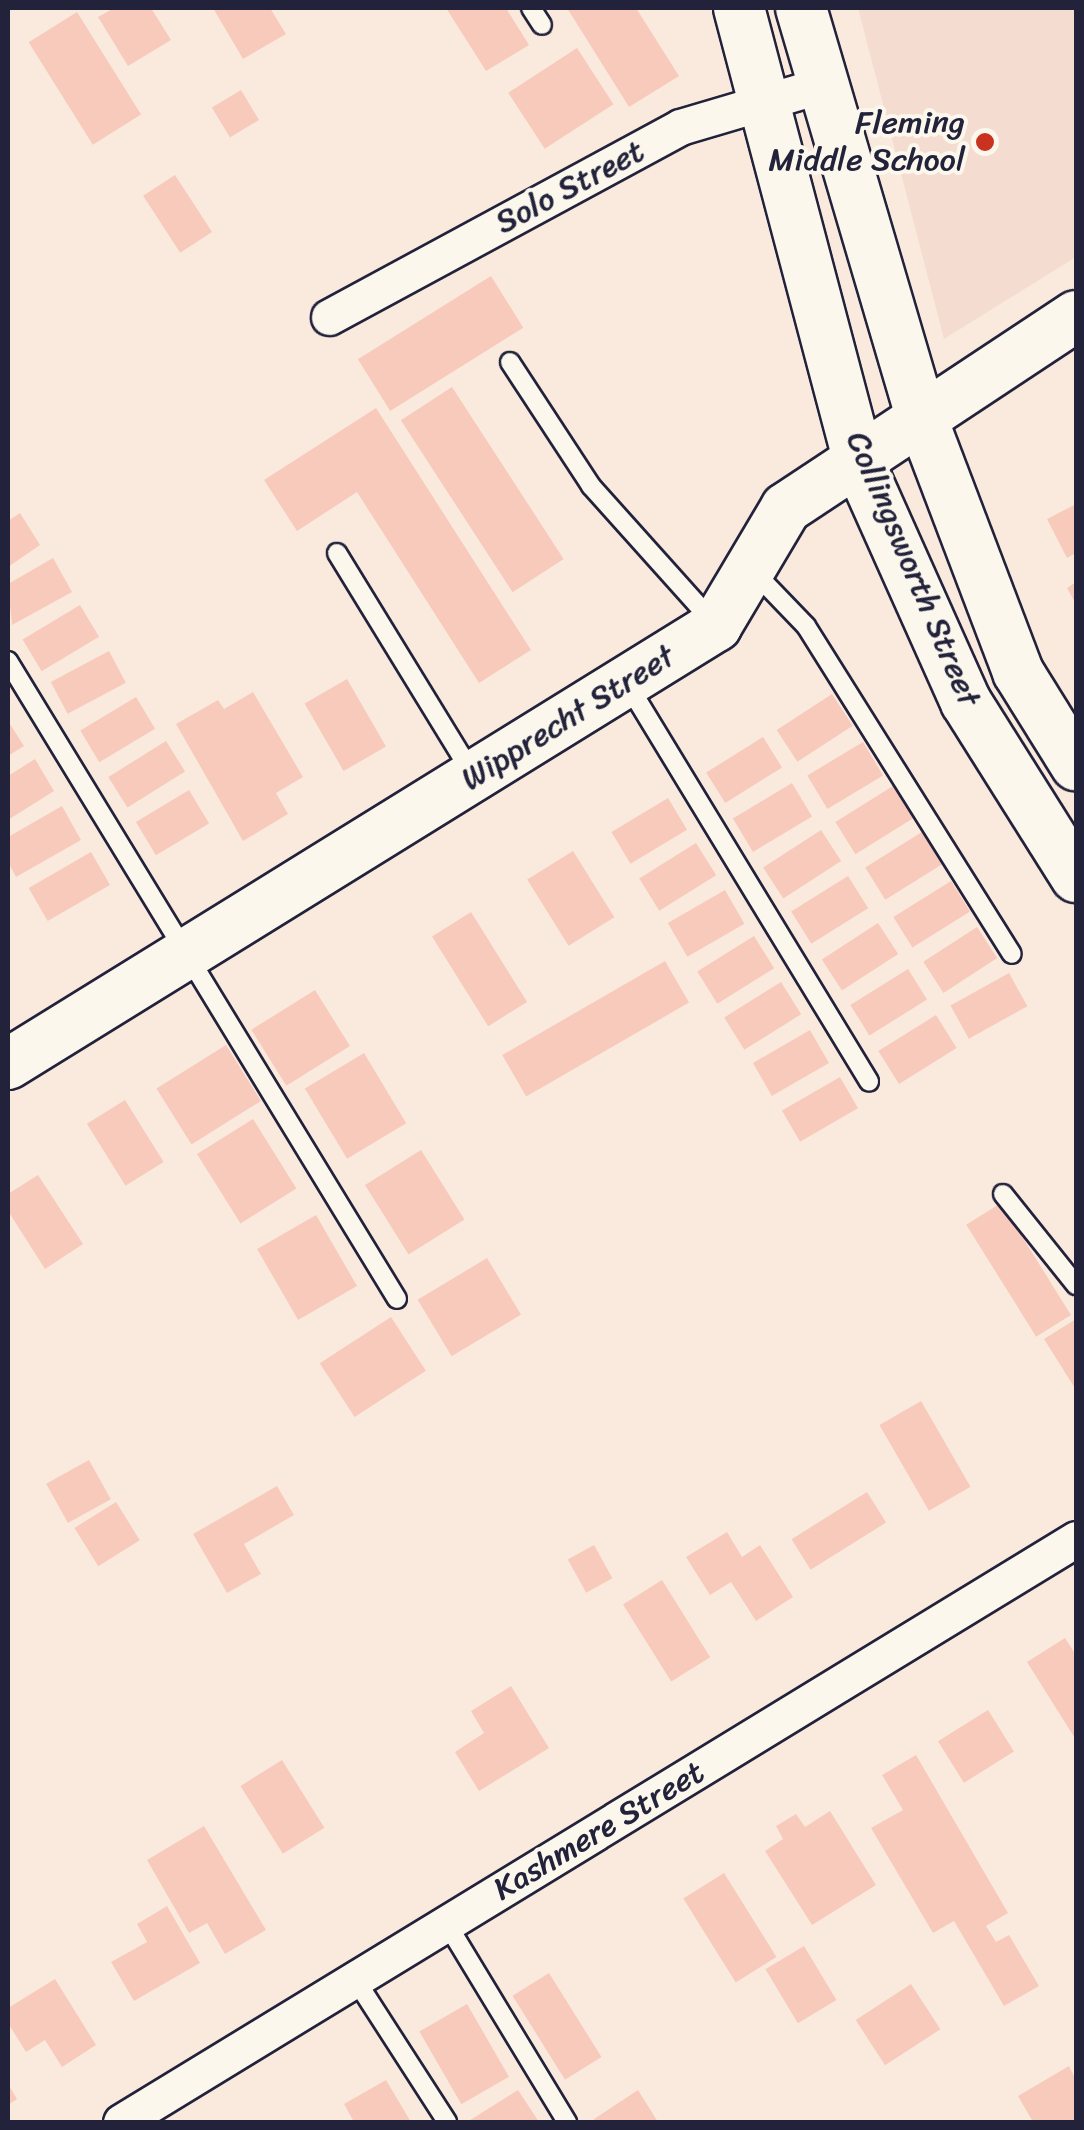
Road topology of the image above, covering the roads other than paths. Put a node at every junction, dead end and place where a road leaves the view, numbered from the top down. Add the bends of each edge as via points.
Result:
1 (531, 8) edge
2 (740, 8) edge
3 (812, 13) edge
4 (542, 26) dead end
5 (822, 85) junction
6 (764, 99) junction
7 (1076, 316) edge
8 (329, 318) dead end
9 (510, 362) dead end
10 (922, 419) junction
11 (859, 463) junction
12 (337, 553) dead end
13 (750, 568) junction
14 (716, 626) junction
15 (8, 661) edge
16 (626, 681) junction
17 (1076, 765) edge
18 (474, 777) junction
19 (1076, 876) edge
20 (184, 954) junction
21 (1012, 954) dead end
22 (8, 1064) edge
23 (869, 1082) dead end
24 (1004, 1194) dead end
25 (1076, 1285) edge
26 (397, 1299) dead end
27 (1076, 1540) edge
28 (447, 1924) junction
29 (355, 1979) junction
30 (121, 2122) edge
31 (447, 2122) edge
32 (567, 2122) edge

1 - 4 lane
2 - 6 main road, Collingsworth Street
3 - 5 main road, Collingsworth Street
5 - 6 street, Solo Street
5 - 10 main road, Collingsworth Street
6 - 8 street, Solo Street via 680,127
6 - 11 main road, Collingsworth Street
7 - 10 main road, Wipprecht Street
9 - 14 lane via 591,486
10 - 11 main road, Wipprecht Street
10 - 17 main road, Collingsworth Street via 1018,672
11 - 13 main road, Wipprecht Street via 786,508
11 - 19 main road, Collingsworth Street via 966,702
12 - 18 lane
13 - 14 main road, Wipprecht Street
13 - 21 lane via 806,626
14 - 16 main road, Wipprecht Street
15 - 20 lane
16 - 18 main road, Wipprecht Street
16 - 23 lane
18 - 20 main road, Wipprecht Street
20 - 22 main road, Wipprecht Street
20 - 26 lane
24 - 25 lane
27 - 28 street, Kashmere Street
28 - 29 street, Kashmere Street
28 - 32 lane
29 - 30 street, Kashmere Street
29 - 31 lane

